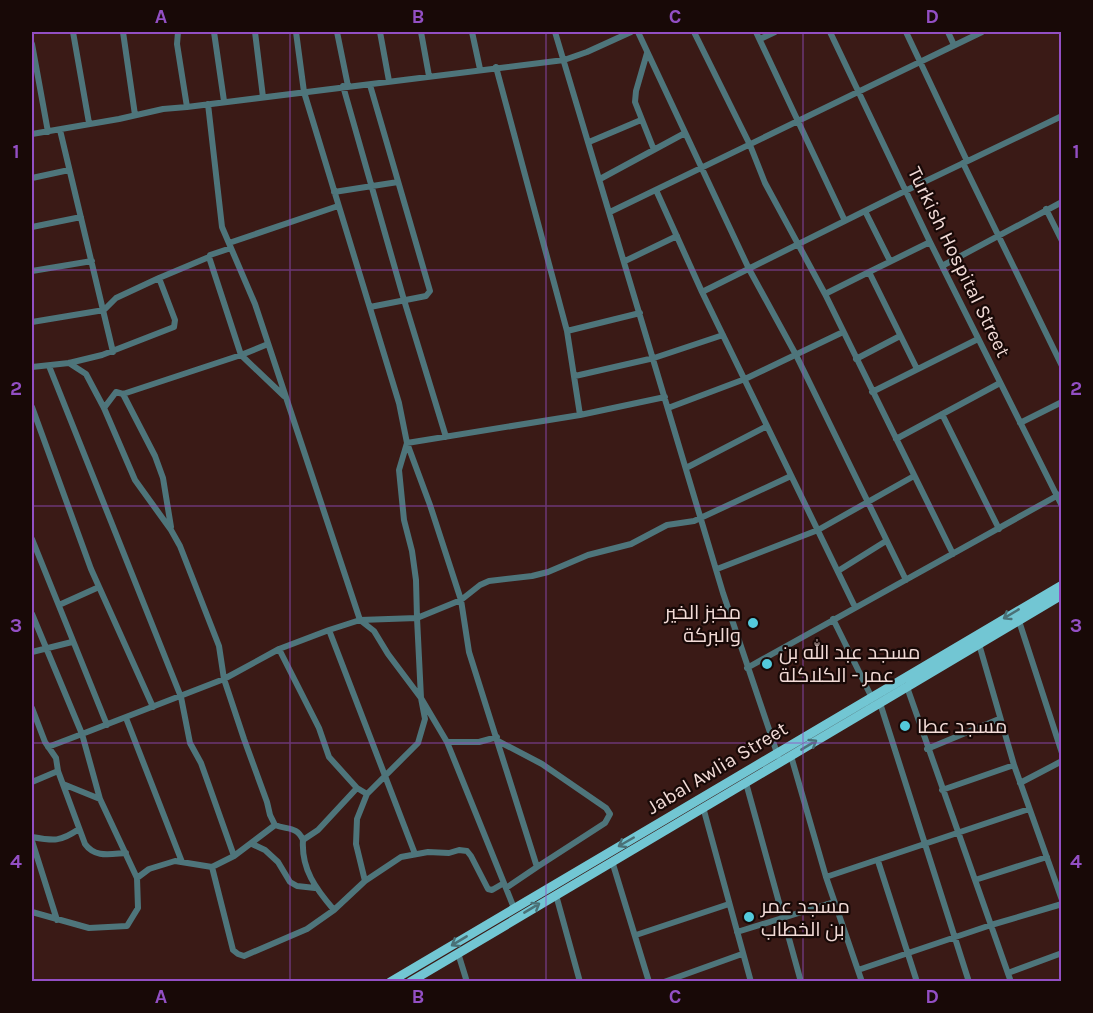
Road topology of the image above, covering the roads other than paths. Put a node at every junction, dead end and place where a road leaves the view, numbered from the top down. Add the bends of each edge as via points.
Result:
1 (73, 32) edge
2 (123, 32) edge
3 (177, 32) edge
4 (214, 32) edge
5 (255, 32) edge
6 (296, 32) edge
7 (337, 32) edge
8 (380, 32) edge
9 (421, 32) edge
10 (472, 32) edge
11 (555, 32) edge
12 (632, 32) edge
13 (638, 32) edge
14 (694, 32) edge
15 (756, 32) edge
16 (775, 32) edge
17 (830, 32) edge
18 (906, 32) edge
19 (948, 32) edge
20 (982, 32) edge
21 (760, 39) junction
22 (32, 44) edge
23 (954, 45) junction
24 (647, 52) junction
25 (564, 60) junction
26 (919, 62) junction
27 (496, 67) junction
28 (480, 69) junction
29 (429, 76) junction
30 (389, 81) junction
31 (370, 85) junction
32 (345, 86) junction
33 (304, 92) junction
34 (858, 92) junction
35 (263, 96) junction
36 (224, 101) junction
37 (207, 104) junction
38 (187, 107) junction
39 (135, 115) junction
40 (1061, 118) edge
41 (641, 120) junction
42 (798, 122) junction
43 (89, 123) junction
44 (60, 130) junction
45 (48, 132) junction
46 (685, 133) junction
47 (32, 134) edge
48 (589, 142) junction
49 (750, 145) junction
50 (654, 150) junction
51 (965, 162) junction
52 (701, 168) junction
53 (69, 170) junction
54 (32, 178) edge
55 (600, 179) junction
56 (398, 182) junction
57 (370, 186) junction
58 (656, 190) junction
59 (905, 191) junction
60 (334, 192) junction
61 (1062, 202) edge
62 (338, 206) junction
63 (1046, 209) junction
64 (865, 211) junction
65 (610, 212) junction
66 (81, 217) junction
67 (845, 221) junction
68 (32, 227) edge
69 (998, 235) junction
70 (677, 236) junction
71 (1062, 241) edge
72 (930, 242) junction
73 (799, 244) junction
74 (230, 245) junction
75 (209, 257) junction
76 (92, 261) junction
77 (625, 261) junction
78 (890, 261) junction
79 (942, 266) junction
80 (749, 269) junction
81 (32, 271) edge
82 (868, 272) junction
83 (159, 278) junction
84 (702, 292) junction
85 (825, 294) junction
86 (404, 300) junction
87 (370, 307) junction
88 (104, 310) junction
89 (640, 313) junction
90 (32, 322) edge
91 (567, 331) junction
92 (843, 332) junction
93 (723, 335) junction
94 (900, 336) junction
95 (978, 339) junction
96 (268, 344) junction
97 (112, 352) junction
98 (1059, 352) edge
99 (241, 355) junction
100 (796, 355) junction
101 (654, 358) junction
102 (856, 359) junction
103 (69, 363) junction
104 (49, 366) junction
105 (1062, 366) edge
106 (32, 367) edge
107 (917, 369) junction
108 (575, 376) junction
109 (745, 379) junction
110 (1000, 383) junction
111 (872, 392) junction
112 (123, 394) junction
113 (285, 397) junction
114 (664, 397) junction
115 (1062, 402) edge
116 (32, 407) edge
117 (104, 408) junction
118 (668, 408) junction
119 (942, 414) junction
120 (580, 415) junction
121 (1020, 423) junction
122 (767, 426) junction
123 (446, 437) junction
124 (896, 439) junction
125 (407, 443) junction
126 (686, 468) junction
127 (791, 476) junction
128 (914, 476) junction
129 (1059, 495) edge
130 (867, 502) junction
131 (1062, 506) edge
132 (701, 518) junction
133 (999, 529) junction
134 (171, 530) junction
135 (818, 530) junction
136 (32, 539) edge
137 (886, 541) junction
138 (953, 554) junction
139 (717, 569) junction
140 (837, 571) junction
141 (906, 580) junction
142 (1062, 585) edge
143 (99, 587) junction
144 (1062, 595) edge
145 (461, 600) junction
146 (58, 605) junction
147 (855, 607) junction
148 (32, 614) edge
149 (417, 618) junction
150 (833, 619) junction
151 (360, 620) junction
152 (1019, 621) junction
153 (329, 630) junction
154 (72, 642) junction
155 (979, 644) junction
156 (45, 648) junction
157 (279, 649) junction
158 (32, 652) edge
159 (747, 668) junction
160 (224, 679) junction
161 (907, 687) junction
162 (181, 697) junction
163 (421, 698) junction
164 (876, 700) junction
165 (153, 707) junction
166 (32, 708) edge
167 (126, 718) junction
168 (999, 719) junction
169 (107, 725) junction
170 (82, 734) junction
171 (498, 739) junction
172 (447, 742) junction
173 (48, 747) junction
174 (927, 749) junction
175 (1062, 753) edge
176 (783, 757) junction
177 (1062, 760) edge
178 (1014, 765) junction
179 (58, 771) junction
180 (387, 776) junction
181 (32, 782) edge
182 (746, 783) junction
183 (1020, 783) junction
184 (63, 784) junction
185 (357, 788) junction
186 (942, 790) junction
187 (367, 794) junction
188 (100, 799) junction
189 (703, 807) junction
190 (1029, 809) junction
191 (275, 825) junction
192 (80, 829) junction
193 (958, 834) junction
194 (32, 839) edge
195 (303, 840) junction
196 (252, 844) junction
197 (924, 846) junction
198 (126, 853) junction
199 (415, 854) junction
200 (234, 856) junction
201 (1047, 857) junction
202 (612, 861) junction
203 (878, 861) junction
204 (182, 862) junction
205 (212, 867) junction
206 (537, 867) junction
207 (137, 878) junction
208 (826, 878) junction
209 (975, 880) junction
210 (365, 881) junction
211 (505, 885) junction
212 (315, 888) junction
213 (555, 894) junction
214 (1062, 900) edge
215 (834, 902) junction
216 (729, 904) junction
217 (1062, 904) edge
218 (514, 908) junction
219 (334, 910) junction
220 (32, 912) edge
221 (782, 918) junction
222 (57, 920) junction
223 (991, 925) junction
224 (737, 932) junction
225 (636, 935) junction
226 (955, 938) junction
227 (458, 953) junction
228 (908, 953) junction
229 (1062, 953) edge
230 (742, 954) junction
231 (858, 970) junction
232 (1008, 973) junction
233 (390, 981) edge
234 (411, 981) edge
235 (467, 981) edge
236 (580, 981) edge
237 (649, 981) edge
238 (664, 981) edge
239 (752, 981) edge
240 (801, 981) edge
241 (862, 981) edge
242 (918, 981) edge
243 (969, 981) edge
244 (1011, 981) edge

1 - 43 street
2 - 39 street
3 - 38 street
4 - 36 street
5 - 35 street
6 - 33 street
7 - 32 street
8 - 30 street
9 - 29 street
10 - 28 street
11 - 25 street
12 - 25 street
13 - 24 street
14 - 49 street
15 - 21 street
16 - 21 street
17 - 34 street, Turkish Hospital Street
18 - 26 street
19 - 23 street
20 - 23 street
21 - 42 street
22 - 45 street
23 - 26 street
24 - 41 street via 635,98
24 - 46 street
25 - 27 street
25 - 48 street
26 - 34 street
26 - 51 street
27 - 28 street
27 - 91 street
28 - 29 street
29 - 30 street
30 - 31 street
31 - 32 street
31 - 56 street
32 - 33 street
32 - 57 street
33 - 35 street
33 - 60 street
34 - 42 street
34 - 59 street, Turkish Hospital Street
35 - 36 street
36 - 37 street
37 - 38 street
37 - 74 street via 222,227
38 - 39 street
39 - 43 street
40 - 51 street
41 - 48 street
41 - 50 street
42 - 49 street
42 - 67 street
43 - 44 street
44 - 45 street
44 - 53 street
45 - 47 street
46 - 50 street
46 - 52 street
48 - 55 street
49 - 52 street
49 - 73 street via 765,183
50 - 55 street
51 - 59 street
51 - 69 street
52 - 58 street
52 - 80 street
53 - 54 street
53 - 66 street
55 - 65 street
56 - 57 street
56 - 86 street via 430,291 426,296
57 - 60 street
57 - 86 street
58 - 65 street
58 - 70 street
59 - 64 street
59 - 72 street, Turkish Hospital Street
60 - 62 street
61 - 63 street
62 - 74 street
62 - 87 street
63 - 69 street
63 - 71 street
64 - 67 street
64 - 78 street
65 - 77 street
66 - 68 street
66 - 76 street
67 - 73 street
69 - 79 street
69 - 98 street
70 - 77 street
70 - 84 street
72 - 78 street
72 - 79 street, Turkish Hospital Street
73 - 80 street
73 - 85 street
74 - 75 street
74 - 96 street
75 - 83 street
75 - 99 street
76 - 81 street
76 - 88 street
77 - 89 street
78 - 82 street
79 - 95 street, Turkish Hospital Street
80 - 84 street
80 - 100 street
82 - 85 street
82 - 94 street
83 - 88 street via 116,298
83 - 97 street via 175,320 174,327
84 - 93 street
85 - 92 street
86 - 87 street
86 - 123 street
87 - 125 street
88 - 90 street
88 - 97 street
89 - 91 street
89 - 101 street
91 - 108 street
92 - 100 street
92 - 102 street
93 - 101 street
93 - 109 street
94 - 102 street
94 - 107 street
95 - 107 street
95 - 110 street, Turkish Hospital Street
96 - 99 street
96 - 113 street
97 - 103 street
98 - 105 street
99 - 112 street
99 - 113 street
100 - 109 street
100 - 130 street
101 - 108 street
101 - 114 street
102 - 111 street
103 - 104 street
103 - 117 street via 86,374
104 - 106 street
104 - 162 street
107 - 111 street
108 - 120 street
109 - 118 street
109 - 122 street
110 - 119 street
110 - 121 street, Turkish Hospital Street
111 - 124 street
112 - 117 street via 116,392
112 - 134 street via 163,478
113 - 151 street
114 - 118 street
114 - 120 street
115 - 121 street
116 - 143 street
117 - 134 street via 135,480
118 - 126 street
119 - 124 street
119 - 133 street
120 - 123 street
121 - 129 street, Turkish Hospital Street
122 - 126 street
122 - 127 street
123 - 125 street
124 - 128 street
125 - 145 street
125 - 149 street via 399,470 416,580
126 - 132 street
127 - 132 street
127 - 135 street
128 - 130 street
128 - 138 street
129 - 131 street, Turkish Hospital Street
129 - 133 street
130 - 135 street
130 - 137 street
132 - 139 street
132 - 145 street via 667,525 631,544 588,555 548,572 489,581
133 - 138 street
134 - 160 street via 205,606 219,646
135 - 139 street
135 - 140 street
136 - 146 street
137 - 140 street
137 - 141 street
138 - 141 street
139 - 159 street
140 - 147 street
141 - 147 street
142 -> 164 main road, Jabal Awlia Street
143 - 146 street
143 - 165 street
144 - 152 main road, Jabal Awlia Street
145 - 149 street
145 - 171 street via 469,652
146 - 154 street
147 - 150 street
148 - 156 street
149 - 151 street
149 - 163 street
150 - 159 street
150 - 164 street
151 - 153 street
151 - 163 street via 374,631
152 - 155 main road, Jabal Awlia Street
152 - 175 street
153 - 157 street
153 - 180 street
154 - 156 street
154 - 169 street
155 - 161 main road, Jabal Awlia Street
155 - 168 street
156 - 158 street
156 - 170 street
157 - 160 street
157 - 185 street via 319,728 329,757
159 - 176 street
160 - 162 street
160 - 191 street
161 - 164 main road, Jabal Awlia Street
161 - 174 street
162 - 165 street
162 - 200 street via 190,743
163 - 172 street
163 - 180 street via 425,719 418,743
176 -> 164 main road, Jabal Awlia Street
164 - 176 main road, Jabal Awlia Street
164 - 197 street
165 - 167 street
166 - 173 street
167 - 169 street
167 - 204 street
168 - 174 street
168 - 178 street
169 - 170 street
170 - 173 street
170 - 188 street
171 - 172 street
171 - 206 street
171 - 206 street via 542,764 606,808 609,814 605,823
172 - 211 street
173 - 179 street via 56,758
174 - 186 street
176 - 182 main road, Jabal Awlia Street
176 - 208 street
176 -> 218 main road, Jabal Awlia Street
177 - 183 street
178 - 183 street
178 - 186 street
179 - 181 street
179 - 184 street
180 - 187 street
180 - 199 street
182 - 189 main road, Jabal Awlia Street
182 - 221 street
183 - 190 street
184 - 188 street
184 - 192 street
185 - 187 street
185 - 195 street via 318,830
186 - 193 street
187 - 210 street via 355,832
188 - 198 street
189 - 202 main road, Jabal Awlia Street
189 - 216 street
190 - 193 street
190 - 201 street
191 - 195 street via 295,829
191 - 196 street
192 - 194 street via 64,839
192 - 198 street via 90,851 99,855
193 - 197 street
193 - 209 street
194 - 222 street
195 - 212 street via 302,854
196 - 200 street
196 - 212 street via 278,862 290,882
197 - 203 street
197 - 226 street
198 - 207 street
199 - 210 street via 393,861
199 - 211 street via 467,851 488,889
200 - 205 street
201 - 209 street
201 - 214 street
202 - 213 main road, Jabal Awlia Street
202 - 225 street
203 - 208 street
203 - 228 street
204 - 205 street
204 - 207 street via 149,869
205 - 219 street via 233,950 238,954 244,956 307,929
206 - 211 street
207 - 222 street via 138,908 127,926 89,928
208 - 215 street
209 - 223 street
210 - 219 street
211 - 218 street
212 - 219 street
227 -> 213 main road, Jabal Awlia Street
213 - 236 street
215 - 221 street
215 - 231 street
216 - 224 street
216 - 225 street
217 - 223 street
218 -> 233 main road, Jabal Awlia Street
220 - 222 street
221 - 224 street
221 - 240 street
223 - 226 street
223 - 232 street
224 - 230 street
225 - 237 street
226 - 228 street
226 - 243 street
227 - 234 main road, Jabal Awlia Street
227 - 235 street
228 - 231 street
228 - 242 street
229 - 232 street
230 - 238 street
230 - 239 street
231 - 241 street
232 - 244 street

